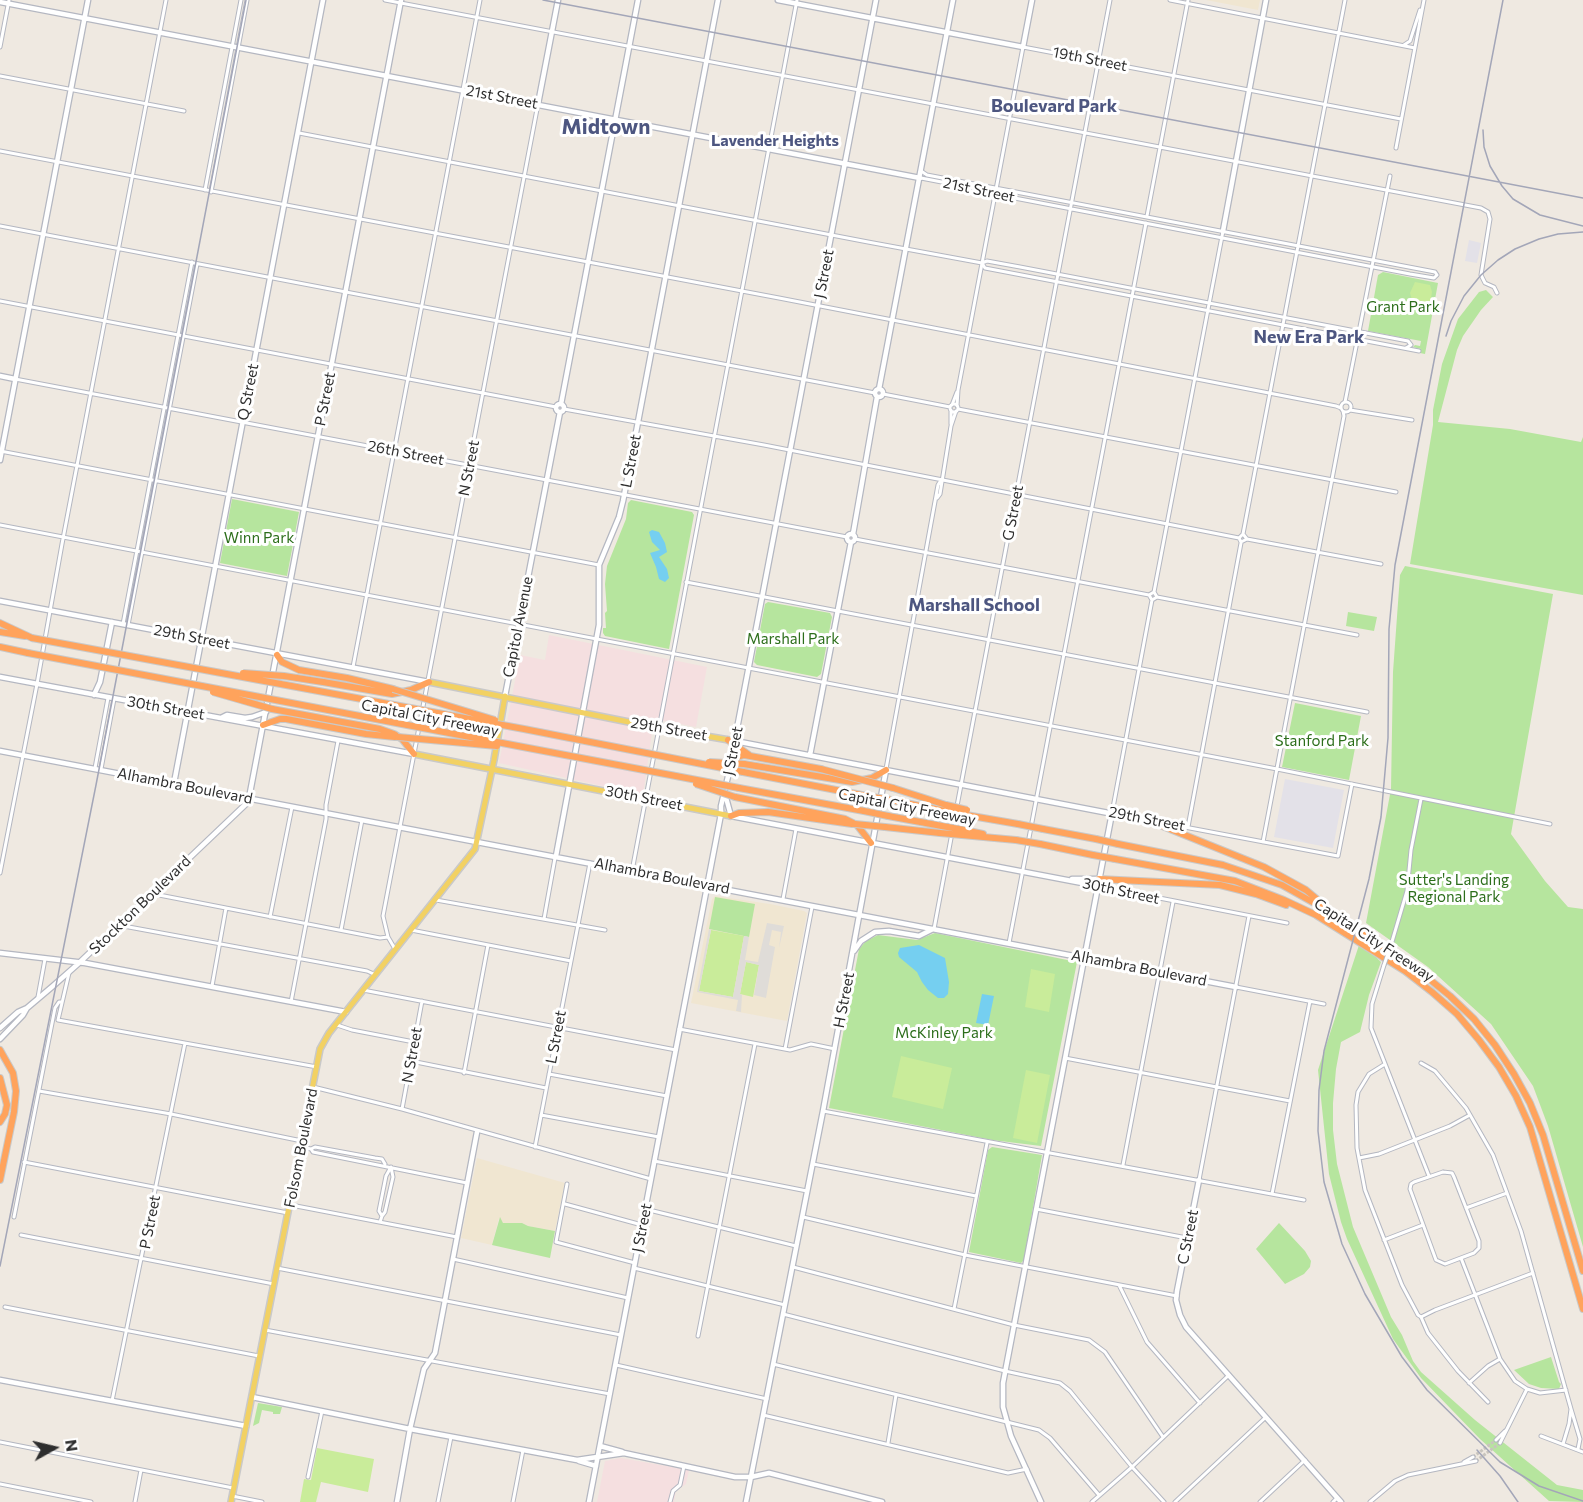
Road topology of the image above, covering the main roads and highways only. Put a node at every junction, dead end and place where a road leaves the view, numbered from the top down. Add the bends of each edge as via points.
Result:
1 (88, 0) edge
2 (322, 0) edge
3 (558, 0) edge
4 (638, 0) edge
5 (718, 0) edge
6 (778, 0) edge
7 (876, 0) edge
8 (953, 0) edge
9 (1032, 0) edge
10 (1266, 0) edge
11 (0, 2) edge
12 (8, 2) edge
13 (401, 2) edge
14 (797, 2) edge
15 (84, 18) junction
16 (872, 19) junction
17 (947, 32) junction
18 (1023, 47) joint
19 (311, 61) junction
20 (387, 76) junction
21 (538, 104) junction
22 (615, 119) junction
23 (693, 134) junction
24 (845, 164) junction
25 (920, 178) junction
26 (1223, 231) road end
27 (0, 376) edge
28 (15, 379) junction
29 (1, 451) edge
30 (0, 460) edge
31 (0, 601) edge
32 (112, 622) junction
33 (0, 623) edge
34 (0, 632) edge
35 (32, 638) junction
36 (201, 639) junction
37 (0, 649) edge
38 (277, 655) junction
39 (217, 671) junction
40 (0, 677) edge
41 (429, 682) junction
42 (199, 686) junction
43 (94, 695) junction
44 (505, 696) junction
45 (269, 710) junction
46 (187, 713) junction
47 (583, 713) junction
48 (221, 718) junction
49 (263, 725) junction
50 (525, 729) junction
51 (732, 742) junction
52 (524, 748) junction
53 (0, 750) edge
54 (414, 754) junction
55 (810, 755) junction
56 (750, 756) junction
57 (731, 759) junction
58 (692, 762) junction
59 (492, 769) junction
60 (886, 770) junction
61 (675, 777) junction
62 (174, 783) junction
63 (570, 784) junction
64 (725, 794) junction
65 (249, 798) junction
66 (945, 808) junction
67 (721, 813) junction
68 (1112, 813) junction
69 (731, 816) junction
70 (1150, 820) joint
71 (941, 830) junction
72 (478, 842) junction
73 (871, 843) junction
74 (556, 856) junction
75 (1099, 883) junction
76 (707, 885) junction
77 (1332, 913) junction
78 (859, 914) junction
79 (934, 929) junction
80 (1344, 932) junction
81 (0, 953) edge
82 (1084, 957) junction
83 (852, 960) junction
84 (79, 963) junction
85 (1236, 987) road end
86 (27, 1008) junction
87 (329, 1009) junction
88 (346, 1012) junction
89 (336, 1025) junction
90 (0, 1028) edge
91 (0, 1039) edge
92 (0, 1050) edge
93 (0, 1078) edge
94 (0, 1122) edge
95 (477, 1132) road end
96 (0, 1179) edge
97 (1199, 1180) road end
98 (1583, 1271) edge
99 (1583, 1309) edge
100 (0, 1380) edge
101 (252, 1397) junction
102 (246, 1426) junction
103 (410, 1429) junction
104 (600, 1446) junction
105 (624, 1453) junction
106 (598, 1457) junction
107 (577, 1460) junction
108 (596, 1466) junction
109 (751, 1477) junction
110 (231, 1499) edge
111 (1337, 1501) edge
112 (396, 1502) edge
113 (590, 1502) edge
114 (746, 1502) edge
115 (882, 1502) edge
116 (1041, 1502) edge

1 - 15 main road
2 - 19 main road, Q Street
3 - 21 main road, N Street
4 - 22 main road, Capitol Avenue
5 - 23 main road, L Street
6 - 14 main road, 19th Street
7 - 16 main road, J Street
8 - 17 main road
9 - 18 main road, H Street
10 - 26 main road
11 - 12 main road, 21st Street
12 - 15 main road, 21st Street
13 - 20 main road, P Street
14 - 16 main road, 19th Street
15 - 19 main road, 21st Street
15 - 28 main road
16 - 17 main road, 19th Street
16 - 24 main road, J Street
17 - 18 main road, 19th Street
17 - 25 main road
19 - 20 main road, 21st Street
19 - 36 main road, Q Street
20 - 21 main road, 21st Street
20 - 38 main road, P Street
21 - 22 main road, 21st Street
22 - 23 main road, 21st Street
22 - 44 main road, Capitol Avenue
23 - 24 main road, 21st Street
23 - 47 main road, L Street via 625,494 599,565 597,639
24 - 25 main road, 21st Street
24 - 51 main road, J Street
25 - 55 main road
27 - 28 main road, 26th Street
28 - 29 main road
29 - 30 main road
31 - 32 main road, 29th Street
32 - 36 main road, 29th Street
32 - 43 main road
33 - 35 highway, Capital City Freeway
34 - 35 highway
35 - 39 highway, Capital City Freeway, bridge
36 - 38 main road, 29th Street
36 - 46 main road, Q Street
37 - 42 highway, Capital City Freeway, bridge
38 - 41 main road, 29th Street
38 - 45 main road, P Street
38 - 50 highway, bridge via 290,668 410,694
39 - 41 highway, bridge via 284,676 392,694
39 - 50 highway, Capital City Freeway, bridge
40 - 43 main road, 30th Street
41 - 44 main road, 29th Street
42 - 45 highway, bridge
42 - 52 highway, Capital City Freeway, bridge
43 - 46 main road, 30th Street
44 - 47 main road, 29th Street
44 - 59 main road, Capitol Avenue
45 - 48 main road via 252,717
45 - 49 main road, P Street
45 - 54 highway via 380,729 402,739
46 - 48 main road, 30th Street
46 - 62 main road, Q Street
47 - 51 main road, 29th Street
47 - 63 main road, L Street
48 - 49 main road, 30th Street
49 - 52 highway, bridge via 286,719 377,735
49 - 54 main road, 30th Street
49 - 65 main road, P Street
50 - 58 highway, Capital City Freeway, bridge
51 - 55 main road, 29th Street
51 - 56 highway
51 - 57 main road, J Street
52 - 61 highway, Capital City Freeway, bridge
53 - 62 main road, Alhambra Boulevard
54 - 59 main road, 30th Street
55 - 60 main road, 29th Street
56 - 57 highway
56 - 66 highway, bridge via 893,788
57 - 64 main road, J Street
58 - 60 highway, bridge via 744,764 852,782
58 - 66 highway, Capital City Freeway, bridge
59 - 63 main road, 30th Street
59 - 72 main road, Capitol Avenue
60 - 68 main road, 29th Street
60 - 73 main road, H Street
61 - 71 highway, Capital City Freeway, bridge via 864,811
61 - 73 highway, bridge via 735,797 845,819 857,825
62 - 65 main road, Alhambra Boulevard
63 - 67 main road, 30th Street
63 - 74 main road, L Street
64 - 67 main road, J Street
64 - 69 main road
65 - 72 main road, Alhambra Boulevard
65 - 84 main road, Stockton Boulevard
66 - 77 highway, Capital City Freeway, bridge via 1249,873 1282,885
67 - 69 main road, 30th Street
67 - 76 main road, J Street
68 - 70 main road, 29th Street
68 - 75 main road
69 - 71 highway, bridge via 768,812
69 - 73 main road, 30th Street
70 - 77 highway via 1264,867 1306,890
71 - 80 highway, Capital City Freeway, bridge via 1216,876 1253,886
72 - 74 main road, Alhambra Boulevard
72 - 88 main road, Folsom Boulevard
73 - 75 main road, 30th Street
73 - 78 main road, H Street
74 - 76 main road, Alhambra Boulevard
75 - 80 highway via 1202,883 1234,887 1289,906
75 - 82 main road
76 - 78 main road, Alhambra Boulevard
76 - 104 main road, J Street
77 - 98 highway, Capital City Freeway via 1423,974 1474,1019 1496,1045 1530,1103 1543,1135
78 - 79 main road, Alhambra Boulevard
78 - 83 main road, H Street
79 - 82 main road, Alhambra Boulevard
79 - 83 main road via 919,936 875,932 861,940
80 - 99 highway, Capital City Freeway via 1432,992 1457,1014 1499,1067 1530,1127
81 - 84 main road
82 - 85 main road, Alhambra Boulevard
82 - 116 main road via 1002,1392 1011,1436
83 - 109 main road, H Street
84 - 86 main road, Stockton Boulevard
84 - 87 main road
86 - 90 main road, Stockton Boulevard
86 - 91 main road, Stockton Boulevard
87 - 88 main road
87 - 89 main road via 336,1017
88 - 89 main road, Folsom Boulevard
89 - 101 main road, Folsom Boulevard via 322,1045 317,1067
92 - 96 highway via 10,1066 16,1091
93 - 94 highway via 7,1105
95 - 103 main road via 435,1353 424,1369
97 - 111 main road, C Street via 1177,1296 1178,1310 1184,1323
100 - 102 main road
101 - 102 main road, Folsom Boulevard
101 - 103 main road
102 - 110 main road, Folsom Boulevard
103 - 107 main road
103 - 112 main road
104 - 105 main road
104 - 106 main road, J Street
105 - 106 main road
105 - 109 main road
106 - 107 main road
106 - 108 main road, J Street
107 - 108 main road
108 - 113 main road, J Street
109 - 114 main road, H Street
109 - 115 main road via 770,1473

